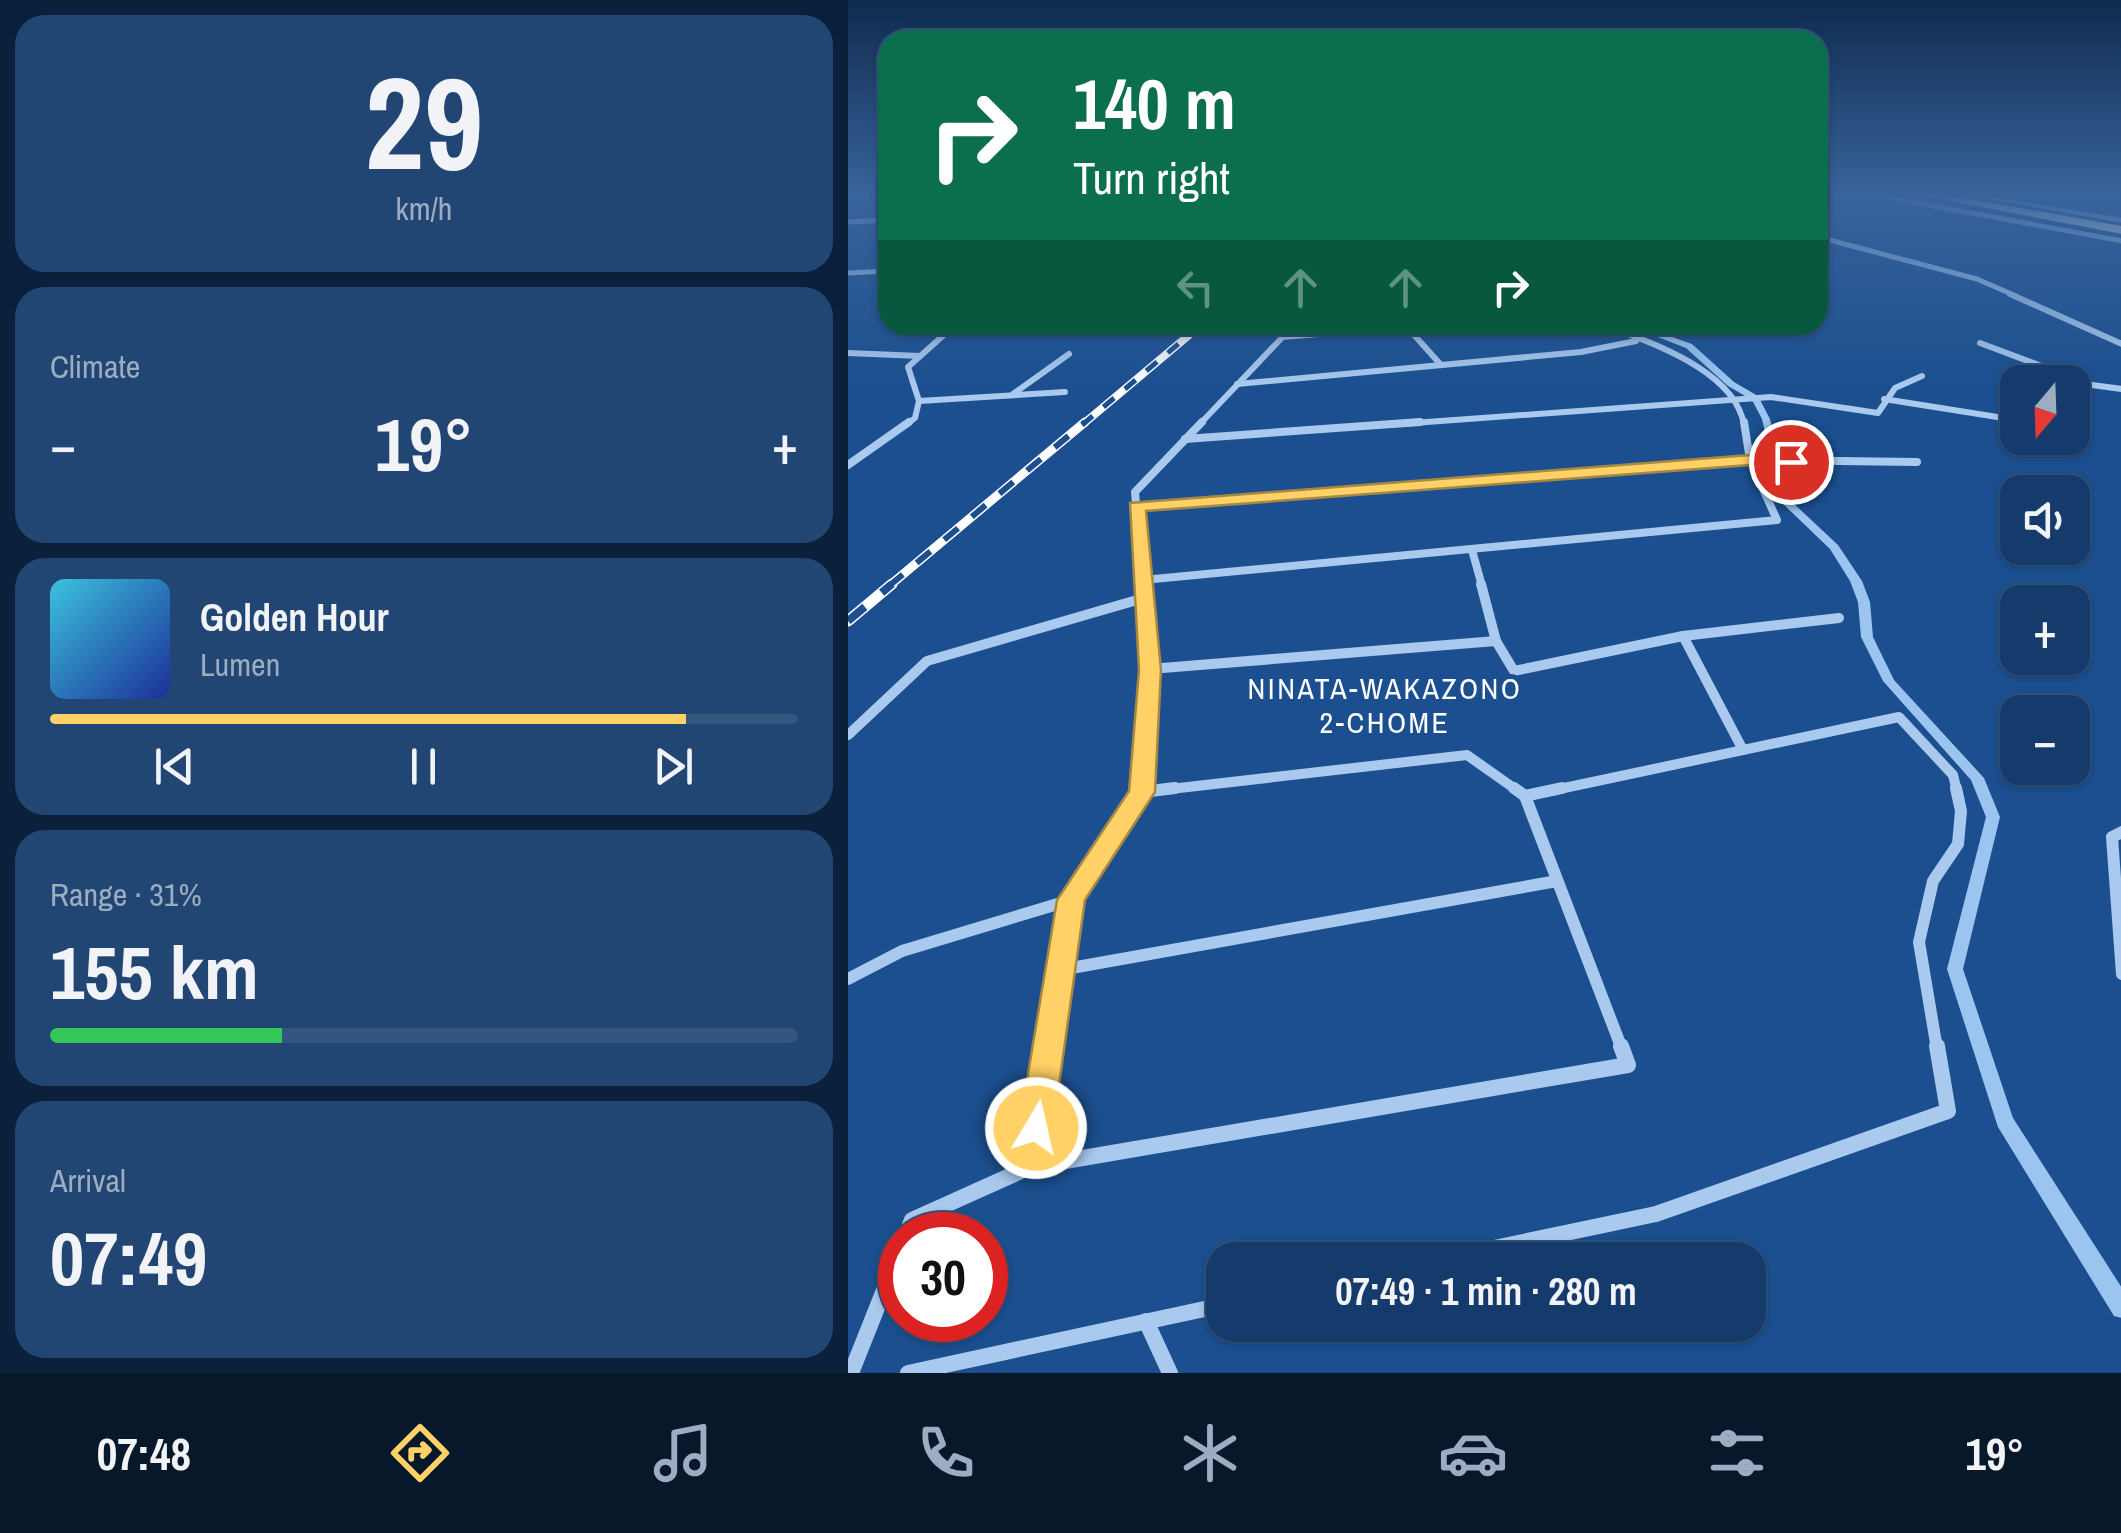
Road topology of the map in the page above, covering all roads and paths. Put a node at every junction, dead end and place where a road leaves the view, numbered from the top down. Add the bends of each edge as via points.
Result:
1 (1898, 258) edge
2 (878, 272) edge
3 (848, 273) edge
4 (944, 335) edge
5 (1305, 335) edge
6 (1414, 335) edge
7 (1625, 335) edge
8 (1282, 337) joint
9 (1637, 341) junction
10 (1980, 343) dead end
11 (2122, 344) edge
12 (848, 353) edge
13 (1069, 354) dead end
14 (921, 356) junction
15 (1441, 365) junction
16 (1922, 376) dead end
17 (1236, 384) junction
18 (2122, 389) edge
19 (1065, 392) dead end
20 (1014, 394) junction
21 (1733, 399) junction
22 (1884, 399) junction
23 (919, 402) junction
24 (2000, 418) edge
25 (1184, 439) junction
26 (1750, 460) junction
27 (1917, 462) dead end
28 (848, 465) edge
29 (1137, 506) junction
30 (1472, 550) junction
31 (1143, 580) junction
32 (1144, 598) junction
33 (1838, 618) dead end
34 (1683, 636) junction
35 (1496, 641) junction
36 (1150, 670) junction
37 (848, 736) edge
38 (1743, 750) junction
39 (1142, 792) junction
40 (1525, 796) junction
41 (2122, 832) edge
42 (1557, 881) junction
43 (1071, 900) junction
44 (1060, 970) junction
45 (2122, 974) edge
46 (848, 979) edge
47 (1030, 1167) junction
48 (930, 1212) edge
49 (1523, 1242) edge
50 (878, 1305) edge
51 (1206, 1309) edge
52 (1146, 1321) junction
53 (851, 1373) edge
54 (908, 1373) edge
55 (1170, 1373) edge

1 - 11 street via 1977,279
2 - 3 street
4 - 14 street
5 - 8 street
6 - 15 street
7 - 9 street
8 - 17 street
9 - 15 street
9 - 21 street via 1689,359
10 - 18 street
12 - 14 street
13 - 20 street
14 - 23 street via 908,368
15 - 17 street
16 - 22 street via 1900,382
17 - 25 street
19 - 20 street
20 - 23 street
21 - 22 street via 1771,397 1878,413
21 - 25 street
21 - 26 street via 1742,412
22 - 24 street
23 - 28 street via 915,418
25 - 29 street via 1135,492
26 - 27 street
26 - 29 street
26 - 30 street via 1777,520
29 - 31 street
30 - 31 street
30 - 35 street
31 - 32 street
32 - 36 street
32 - 37 street via 926,660
33 - 34 street
34 - 35 street via 1514,671
34 - 38 street
35 - 36 street
36 - 39 street
38 - 40 street
38 - 49 street via 1899,718 1953,775 1958,844 1933,882 1919,942 1948,1110 1656,1214
39 - 40 street via 1467,755
39 - 43 street
40 - 42 street
41 - 45 street via 2112,837
42 - 44 street
42 - 47 street via 1628,1066
43 - 44 street
43 - 46 street via 902,951
44 - 47 street
47 - 48 street
50 - 53 street
51 - 52 street
52 - 54 street
52 - 55 street

